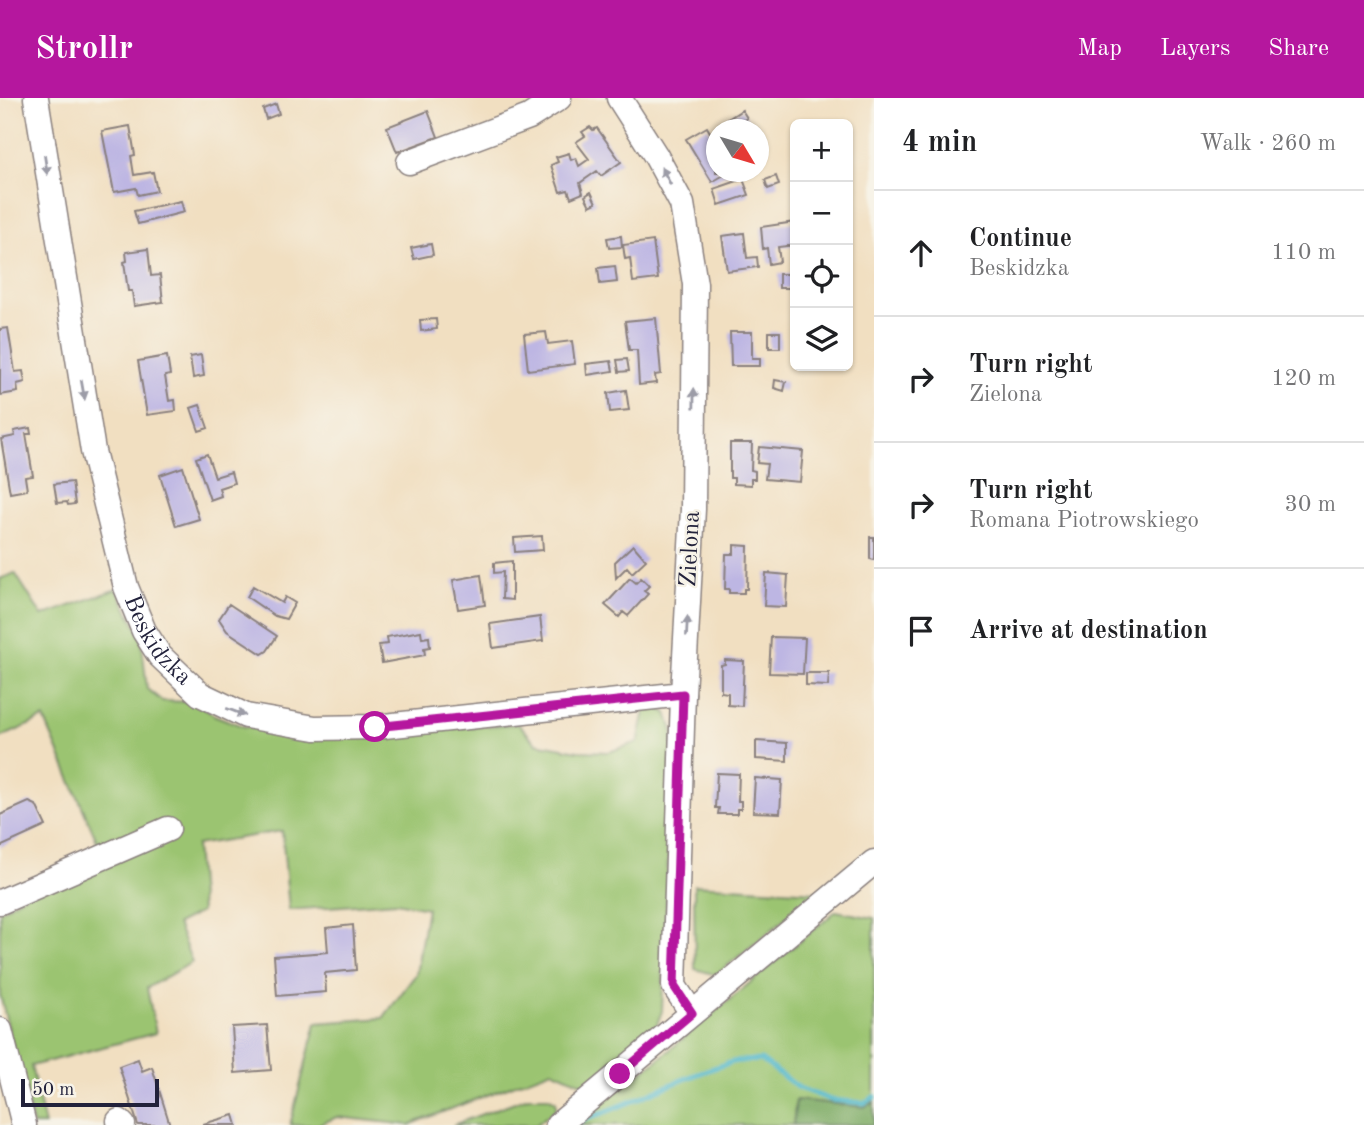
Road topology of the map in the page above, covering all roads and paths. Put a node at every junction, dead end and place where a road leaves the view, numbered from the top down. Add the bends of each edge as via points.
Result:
1 (36, 98) edge
2 (559, 98) edge
3 (619, 98) edge
4 (409, 162) dead end
5 (683, 694) junction
6 (169, 829) dead end
7 (874, 862) edge
8 (0, 902) edge
9 (692, 1013) junction
10 (0, 1030) edge
11 (24, 1125) edge
12 (558, 1125) edge

1 -> 5 street, Beskidzka via 93,451 126,586 144,631 175,672 200,694 246,716 315,728 375,727
2 - 4 street via 529,117
5 -> 3 street, Zielona via 693,509 695,284 682,204
5 - 9 street, Zielona via 674,986
6 - 8 street
7 - 9 street
9 - 12 street
10 - 11 street

